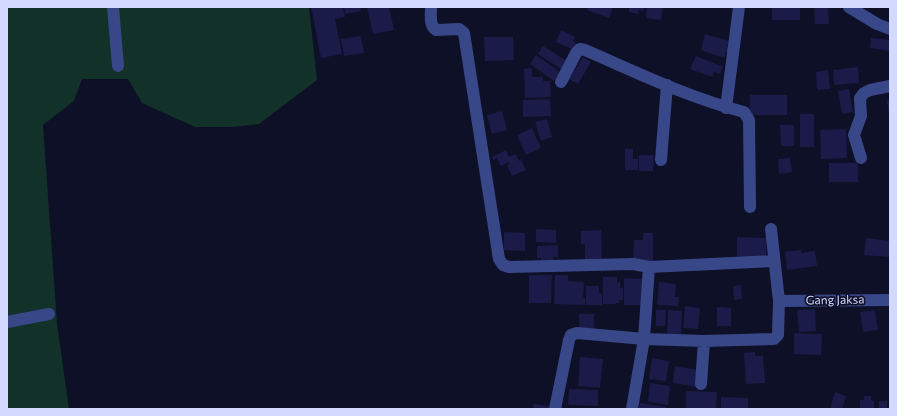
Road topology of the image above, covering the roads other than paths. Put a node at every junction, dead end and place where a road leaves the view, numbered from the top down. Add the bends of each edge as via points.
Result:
1 (113, 7) edge
2 (431, 7) edge
3 (740, 7) edge
4 (849, 7) edge
5 (860, 11) edge
6 (890, 29) edge
7 (118, 66) dead end
8 (561, 82) dead end
9 (667, 85) junction
10 (890, 86) edge
11 (726, 108) junction
12 (861, 158) dead end
13 (661, 160) dead end
14 (750, 207) dead end
15 (771, 229) dead end
16 (774, 260) junction
17 (649, 267) junction
18 (890, 300) edge
19 (779, 301) junction
20 (49, 314) dead end
21 (7, 322) edge
22 (644, 339) junction
23 (704, 341) junction
24 (701, 384) dead end
25 (555, 409) edge
26 (632, 409) edge

1 - 7 street
2 - 17 street via 433,28 459,29 464,33 499,259 503,265 509,267 633,264
3 - 11 street
4 - 5 street
5 - 6 street via 877,24
8 - 9 street via 576,52 580,50
9 - 11 street
9 - 13 street
10 - 12 street via 870,90 860,98 861,116 854,135
11 - 14 street via 744,112 750,120
15 - 16 street
16 - 17 street
16 - 19 street
17 - 22 street
18 - 19 street, Gang Jaksa
19 - 23 street via 778,335 774,339
20 - 21 street
22 - 23 street
22 - 25 street via 577,333 571,335
22 - 26 street
23 - 24 street

